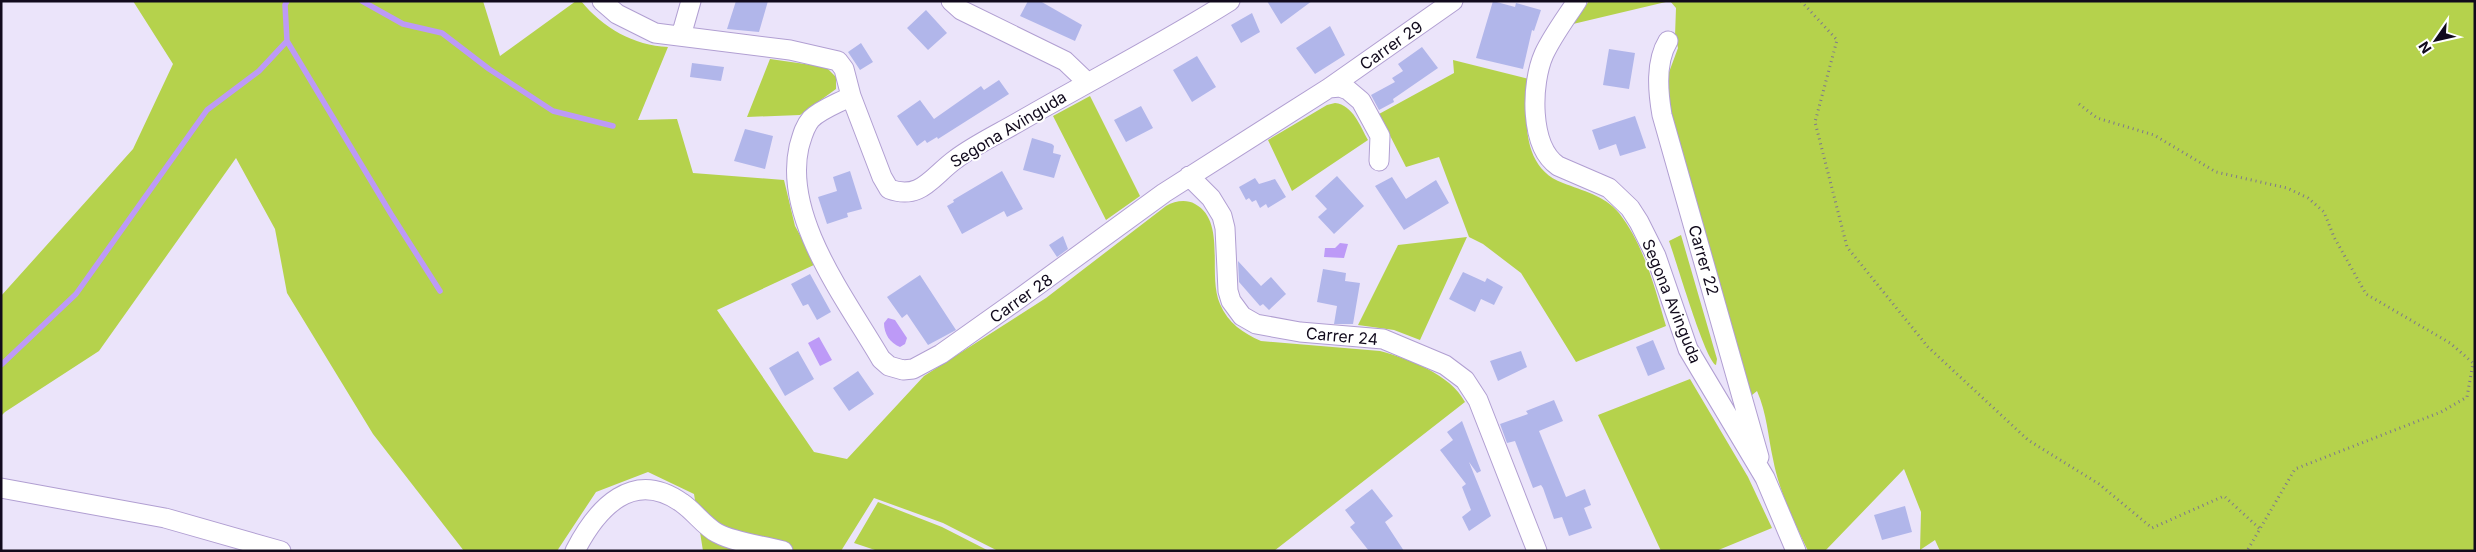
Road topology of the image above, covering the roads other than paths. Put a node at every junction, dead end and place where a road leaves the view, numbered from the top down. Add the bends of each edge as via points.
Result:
1 (602, 1) edge
2 (691, 1) edge
3 (951, 1) edge
4 (1230, 1) edge
5 (1453, 1) edge
6 (1577, 1) edge
7 (681, 36) junction
8 (1668, 41) dead end
9 (1087, 82) junction
10 (1329, 88) junction
11 (851, 96) junction
12 (1379, 161) dead end
13 (1189, 176) junction
14 (1765, 478) junction
15 (1, 488) edge
16 (281, 551) edge
17 (575, 551) edge
18 (783, 551) edge
19 (1537, 551) edge
20 (1796, 551) edge

1 - 7 street, Segona Avinguda via 610,10 636,25 655,33
2 - 7 street
3 - 9 street via 961,10 1065,61
4 - 9 street, Segona Avinguda via 1143,54
5 - 10 street, Carrer 29
6 - 14 street, Segona Avinguda via 1543,56 1535,97 1538,137 1551,162 1609,188 1630,208 1656,256 1688,349
7 - 11 street, Segona Avinguda via 790,50 838,61 844,69
8 - 14 street, Carrer 22 via 1662,49 1659,81 1665,131
9 - 11 street, Segona Avinguda via 957,158 913,193 889,189
10 - 12 street via 1348,90 1361,101 1380,136
10 - 13 street, Carrer 28
11 - 13 street, Carrer 28 via 812,118 807,126 796,163 797,187 808,229 820,254 881,359 896,369 913,369 941,354
13 - 19 street, Carrer 24 via 1211,198 1222,216 1228,291 1236,309 1249,321 1300,332 1383,339 1431,358 1465,380 1478,400
14 - 20 street, Segona Avinguda
15 - 16 street via 164,518
17 - 18 street via 594,519 614,500 632,491 646,489 659,490 683,504 714,532

